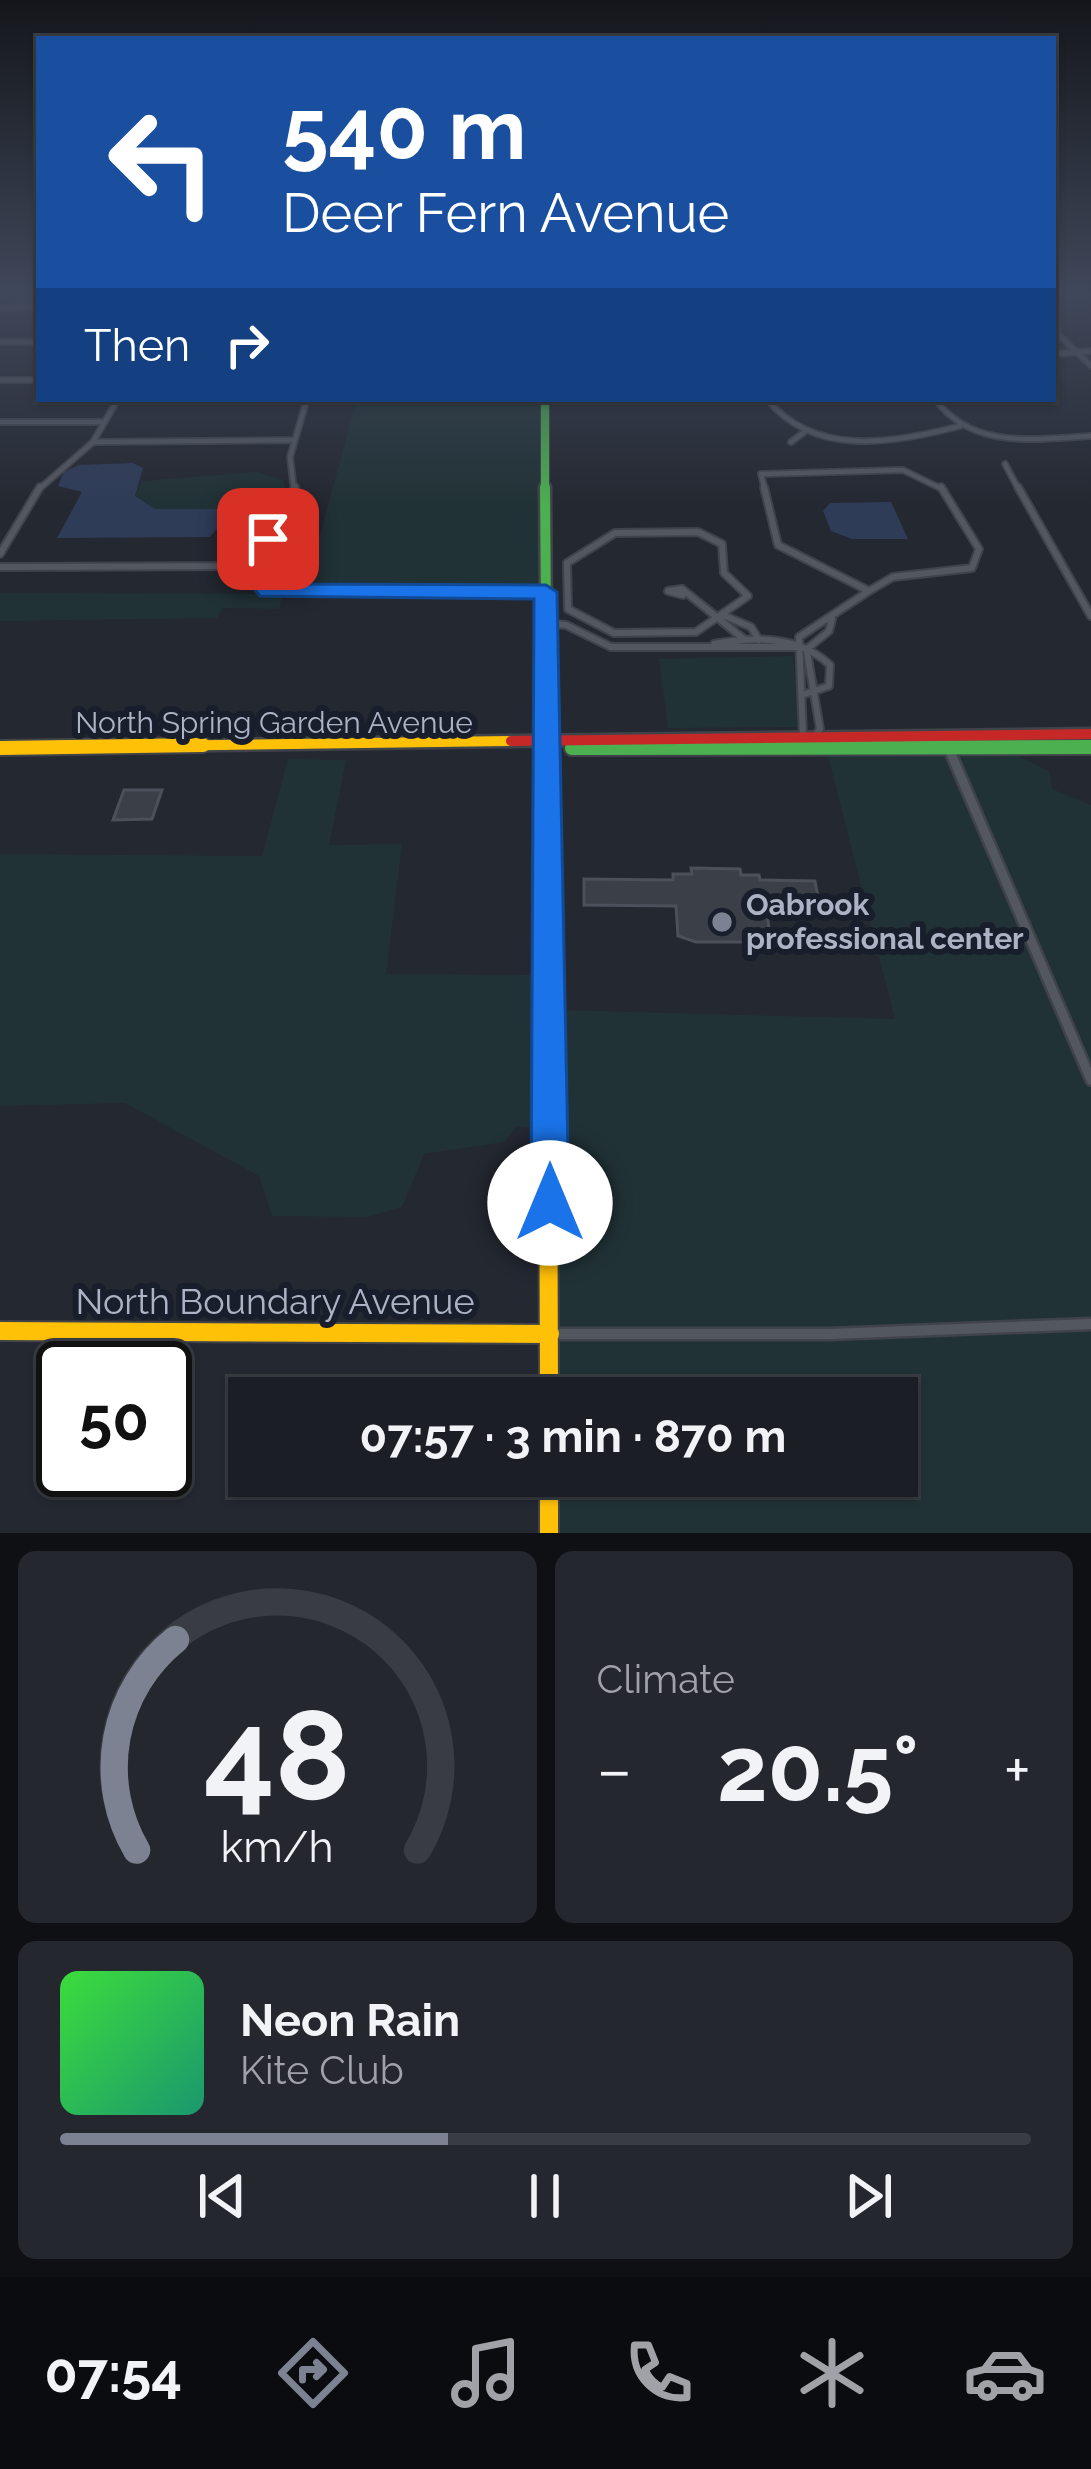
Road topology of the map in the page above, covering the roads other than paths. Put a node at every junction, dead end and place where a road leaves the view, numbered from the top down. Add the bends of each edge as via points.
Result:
1 (0, 380) edge
2 (36, 380) edge
3 (116, 402) edge
4 (307, 402) edge
5 (545, 402) edge
6 (768, 402) edge
7 (938, 402) edge
8 (0, 422) edge
9 (105, 422) junction
10 (960, 426) junction
11 (808, 430) junction
12 (1091, 436) edge
13 (295, 440) junction
14 (93, 442) junction
15 (791, 442) dead end
16 (1005, 464) dead end
17 (0, 554) edge
18 (260, 566) junction
19 (0, 567) edge
20 (869, 591) junction
21 (546, 592) junction
22 (682, 595) dead end
23 (720, 616) junction
24 (1091, 616) edge
25 (832, 619) junction
26 (546, 623) junction
27 (753, 630) junction
28 (804, 633) junction
29 (744, 640) junction
30 (818, 640) junction
31 (761, 644) junction
32 (801, 648) junction
33 (810, 694) junction
34 (1091, 734) edge
35 (811, 741) junction
36 (549, 745) junction
37 (1091, 747) edge
38 (0, 748) edge
39 (948, 748) junction
40 (1091, 1080) edge
41 (1091, 1324) edge
42 (0, 1331) edge
43 (550, 1334) junction
44 (550, 1377) edge
45 (549, 1497) edge
46 (549, 1533) edge

1 - 2 street
3 - 9 street
4 - 13 street
5 - 21 main road
6 - 11 street
7 - 10 street
8 - 9 street
9 - 14 street
10 - 11 street via 881,441
10 - 12 street via 1002,439
11 - 15 street
13 - 14 street
13 - 18 street via 296,485
14 - 17 street via 41,485
16 - 24 street
18 - 19 street
18 - 21 street via 258,584 276,592
20 - 20 street via 893,574 972,568 980,549 948,489 903,470 761,474 778,545
20 - 25 street
21 - 26 main road
22 - 23 street
23 - 23 street via 748,594 724,573 722,544 698,532 615,533 566,567 568,609 608,631 695,632
23 - 27 street
23 - 29 street
25 - 28 street
25 - 30 street
26 - 29 street via 610,647
26 - 36 main road
27 - 29 street
27 - 31 street
28 - 30 street
28 - 32 street
29 - 31 street
30 - 32 street
31 - 32 street
32 - 33 street
32 - 33 street via 830,665 829,686
33 - 35 street via 820,729
34 - 35 main road
35 - 36 main road, North Spring Garden Avenue
35 - 36 main road, North Spring Garden Avenue via 789,749
35 - 39 main road, North Spring Garden Avenue
36 - 38 main road, North Spring Garden Avenue
36 - 43 main road
37 - 39 main road, North Spring Garden Avenue
39 - 40 street
41 - 43 street
42 - 43 main road, North Boundary Avenue
43 - 44 main road
45 - 46 main road

